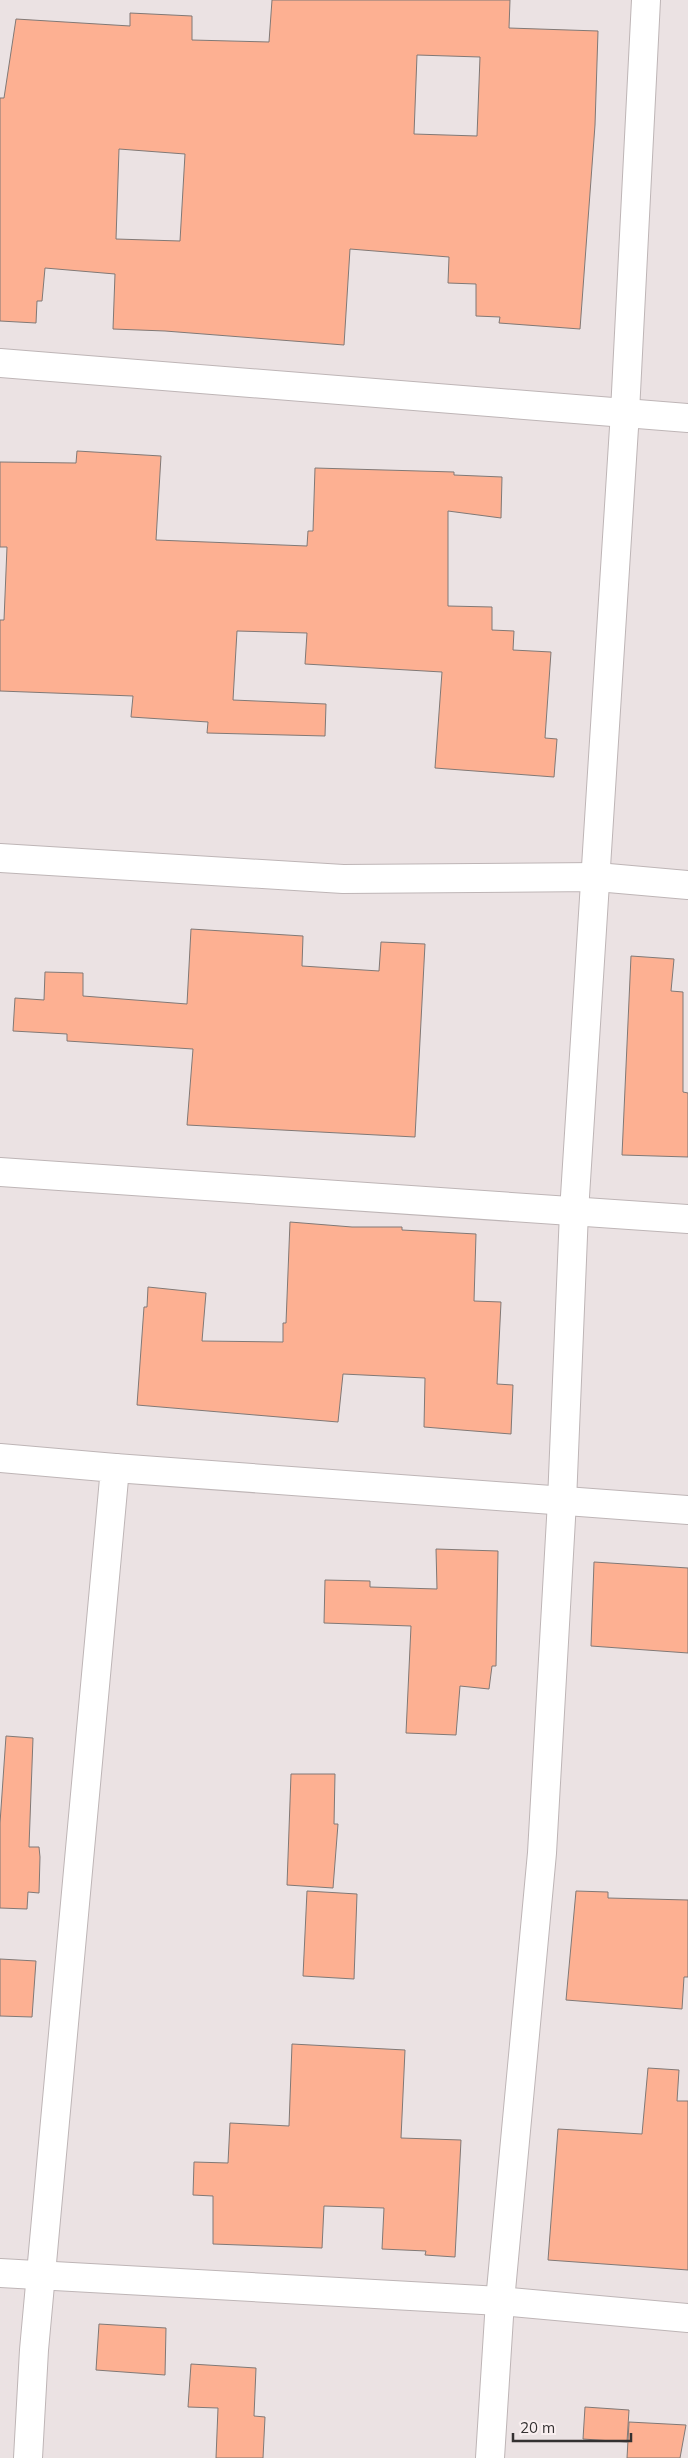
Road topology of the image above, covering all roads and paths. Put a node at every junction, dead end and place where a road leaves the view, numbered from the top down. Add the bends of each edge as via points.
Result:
1 (646, 0) edge
2 (0, 363) edge
3 (625, 412) junction
4 (688, 418) edge
5 (0, 858) edge
6 (597, 877) junction
7 (688, 885) edge
8 (0, 1172) edge
9 (574, 1212) junction
10 (688, 1219) edge
11 (0, 1458) edge
12 (115, 1468) junction
13 (562, 1501) junction
14 (688, 1510) edge
15 (0, 2273) edge
16 (41, 2275) junction
17 (500, 2301) junction
18 (688, 2318) edge
19 (28, 2458) edge
20 (490, 2458) edge

1 - 3 street
2 - 3 street
3 - 4 street
3 - 6 street
5 - 6 street via 342,879
6 - 7 street
6 - 9 street
8 - 9 street
9 - 10 street
9 - 13 street
11 - 12 street
12 - 13 street
12 - 16 street
13 - 14 street
13 - 17 street via 542,1853
15 - 16 street
16 - 17 street
16 - 19 street
17 - 18 street
17 - 20 street

